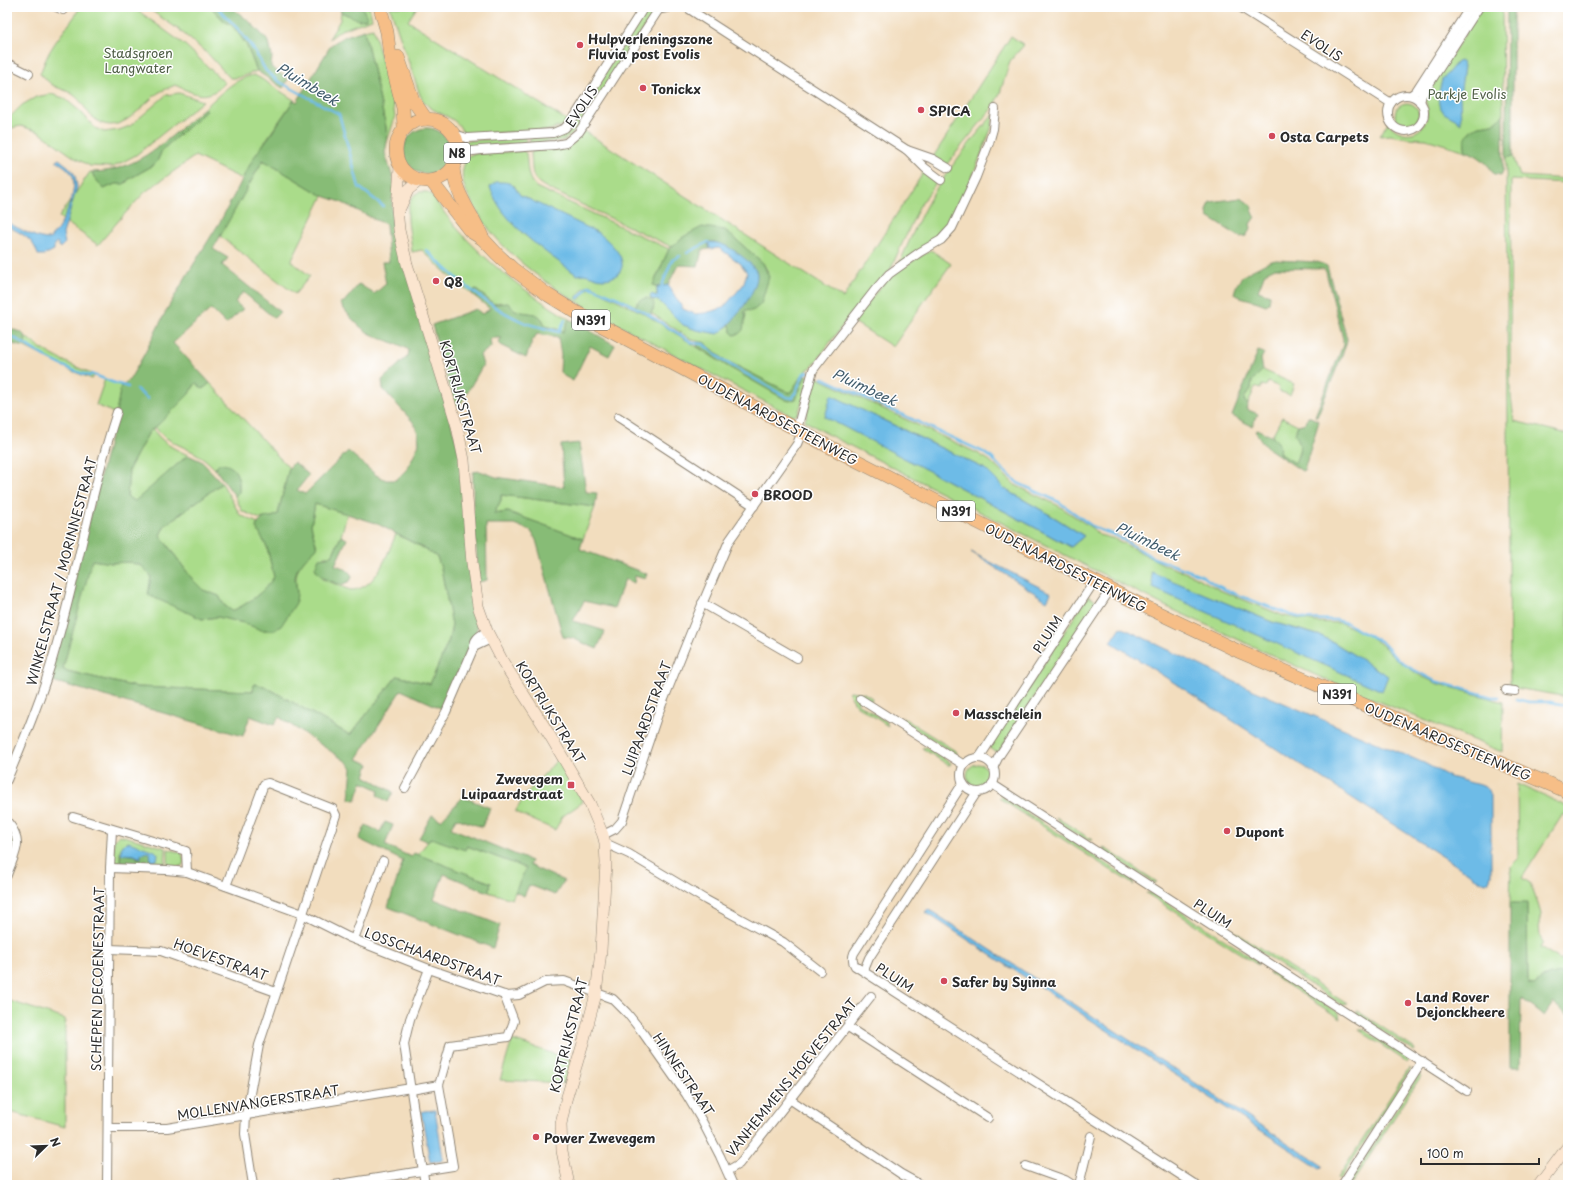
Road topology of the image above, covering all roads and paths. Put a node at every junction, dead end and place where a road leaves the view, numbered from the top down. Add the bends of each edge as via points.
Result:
1 (380, 7) edge
2 (644, 7) edge
3 (671, 7) edge
4 (686, 7) edge
5 (1240, 7) edge
6 (1470, 7) edge
7 (1479, 7) edge
8 (656, 8) edge
9 (387, 32) junction
10 (7, 63) edge
11 (29, 74) dead end
12 (1411, 96) junction
13 (1420, 102) junction
14 (1391, 103) junction
15 (995, 109) dead end
16 (426, 119) junction
17 (404, 128) junction
18 (454, 134) junction
19 (907, 150) junction
20 (455, 159) junction
21 (400, 167) junction
22 (948, 168) dead end
23 (425, 180) junction
24 (941, 180) dead end
25 (397, 221) junction
26 (483, 239) junction
27 (117, 412) dead end
28 (618, 417) dead end
29 (799, 430) junction
30 (754, 506) junction
31 (1094, 582) junction
32 (1110, 590) junction
33 (702, 603) junction
34 (489, 635) junction
35 (797, 658) dead end
36 (1506, 690) dead end
37 (1515, 691) dead end
38 (860, 699) dead end
39 (979, 758) junction
40 (964, 765) junction
41 (993, 768) junction
42 (7, 780) edge
43 (963, 783) junction
44 (992, 784) junction
45 (405, 788) dead end
46 (977, 792) junction
47 (1568, 792) edge
48 (74, 817) dead end
49 (7, 821) edge
50 (112, 830) junction
51 (604, 839) junction
52 (383, 861) dead end
53 (110, 868) junction
54 (187, 872) junction
55 (7, 875) edge
56 (226, 886) junction
57 (303, 914) junction
58 (354, 939) junction
59 (109, 949) junction
60 (429, 969) junction
61 (864, 970) junction
62 (820, 971) dead end
63 (276, 992) junction
64 (596, 994) junction
65 (504, 995) junction
66 (872, 996) dead end
67 (848, 1028) junction
68 (1422, 1062) junction
69 (439, 1085) junction
70 (411, 1089) junction
71 (1467, 1091) dead end
72 (791, 1100) junction
73 (246, 1115) junction
74 (988, 1118) dead end
75 (108, 1128) junction
76 (1091, 1136) dead end
77 (1568, 1146) edge
78 (1026, 1166) dead end
79 (423, 1171) junction
80 (727, 1171) junction
81 (107, 1185) edge
82 (253, 1185) edge
83 (334, 1185) edge
84 (426, 1185) edge
85 (569, 1185) edge
86 (733, 1185) edge
87 (921, 1185) edge
88 (1073, 1185) edge
89 (1079, 1185) edge
90 (1196, 1185) edge
91 (1342, 1185) edge
92 (1539, 1185) edge

1 - 9 main road
2 - 18 street, EVOLIS via 584,104 565,128 553,133 467,138
3 - 8 street, EVOLIS
4 - 19 street
5 - 14 street, EVOLIS
6 - 12 street
7 - 13 street
8 - 20 street, EVOLIS via 579,132 571,140 555,146 481,150
9 - 16 main road via 413,100
9 - 17 main road via 390,57 403,108
10 - 11 street
12 - 13 street
12 - 14 street via 1403,95
13 - 14 street via 1424,116 1419,126 1411,131 1402,131 1393,125 1388,117
15 - 29 street, LUIPAARDSTRAAT via 989,143 952,228 941,240 889,274 819,362 813,370
16 - 17 main road
16 - 18 main road, N8 via 442,122
17 - 21 main road via 399,135 396,151
18 - 20 main road, N8 via 457,142
19 - 22 street via 933,159
19 - 24 street
20 - 23 main road, N8 via 444,176
20 - 26 main road, OUDENAARDSESTEENWEG / N391 via 454,175 459,192
21 - 23 main road via 411,177
21 - 25 main road, KORTRIJKSTRAAT
23 - 25 main road, N8 via 408,190
23 - 26 main road, OUDENAARDSESTEENWEG / N391 via 470,231
25 - 34 main road, KORTRIJKSTRAAT via 407,264 457,426 464,460 478,606
26 - 29 main road, OUDENAARDSESTEENWEG / N391 via 514,269 574,311
27 - 42 street, WINKELSTRAAT / MORINNESTRAAT via 96,482 55,650 39,700
28 - 30 street
29 - 30 street, LUIPAARDSTRAAT via 797,444
29 - 31 main road, OUDENAARDSESTEENWEG / N391
30 - 33 street, LUIPAARDSTRAAT via 729,541
31 - 32 main road, OUDENAARDSESTEENWEG / N391
31 - 39 street, PLUIM
32 - 41 street
32 - 47 main road, OUDENAARDSESTEENWEG / N391 via 1238,651
33 - 35 street
33 - 51 street, LUIPAARDSTRAAT via 658,714 622,821
34 - 45 street via 474,642 446,712
34 - 51 main road, KORTRIJKSTRAAT via 590,804
36 - 37 street
38 - 40 street
39 - 40 street via 970,759
39 - 41 street via 988,761
40 - 43 street via 961,774
41 - 44 street via 995,773
43 - 46 street via 966,788
43 - 61 street, PLUIM via 854,953 852,962
44 - 46 street
44 - 68 street, PLUIM
46 - 61 street, PLUIM via 869,958
48 - 50 street
49 - 55 street via 14,829 18,843
50 - 53 street, SCHEPEN DECOENESTRAAT
50 - 54 street via 186,851
51 - 62 street via 783,942
51 - 64 main road, KORTRIJKSTRAAT via 606,863
52 - 58 street, LOSSCHAARDSTRAAT
53 - 54 street, LOSSCHAARDSTRAAT
53 - 59 street, SCHEPEN DECOENESTRAAT
54 - 56 street, LOSSCHAARDSTRAAT
56 - 57 street, LOSSCHAARDSTRAAT
56 - 57 street via 262,788 268,783 332,809 336,815
57 - 58 street, LOSSCHAARDSTRAAT
57 - 63 street
58 - 60 street, LOSSCHAARDSTRAAT
59 - 63 street, HOEVESTRAAT via 161,951
59 - 75 street, SCHEPEN DECOENESTRAAT
60 - 65 street, LOSSCHAARDSTRAAT
60 - 70 street via 404,1044
61 - 90 street, PLUIM
63 - 73 street via 259,1045
64 - 65 street, LOSSCHAARDSTRAAT via 564,981 553,981 544,982 519,995
64 - 80 street, HINNESTRAAT via 613,999 643,1033 702,1121
64 - 85 main road, KORTRIJKSTRAAT via 561,1124 562,1151
65 - 69 street, LOSSCHAARDSTRAAT via 514,1021 508,1037 450,1045
66 - 67 street, VANHEMMENS HOEVESTRAAT
67 - 72 street, VANHEMMENS HOEVESTRAAT
67 - 74 street
68 - 71 street, PLUIM
68 - 91 street
69 - 70 street, MOLLENVANGERSTRAAT
69 - 79 street via 453,1166
70 - 73 street, MOLLENVANGERSTRAAT
70 - 79 street
72 - 80 street, VANHEMMENS HOEVESTRAAT via 739,1164
72 - 87 street
73 - 75 street, MOLLENVANGERSTRAAT via 167,1128
73 - 82 street via 245,1134
75 - 81 street, SCHEPEN DECOENESTRAAT
76 - 89 street
77 - 92 main road
78 - 88 street
79 - 83 street
79 - 84 street
80 - 86 street, HINNESTRAAT

